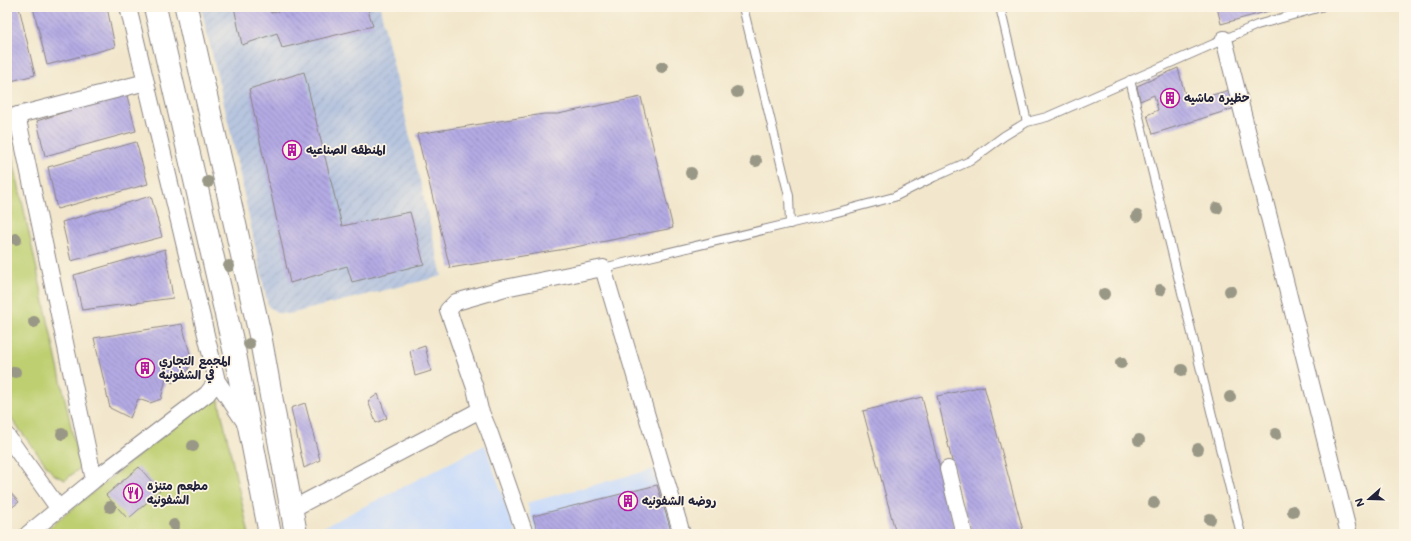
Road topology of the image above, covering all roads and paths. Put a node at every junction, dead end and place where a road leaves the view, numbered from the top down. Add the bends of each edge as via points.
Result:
1 (128, 7) edge
2 (155, 7) edge
3 (186, 7) edge
4 (743, 7) edge
5 (1000, 7) edge
6 (1321, 7) edge
7 (1224, 39) junction
8 (1130, 80) junction
9 (146, 82) junction
10 (12, 117) edge
11 (1027, 122) junction
12 (790, 224) junction
13 (603, 268) junction
14 (217, 381) junction
15 (480, 410) junction
16 (249, 429) junction
17 (7, 436) edge
18 (948, 469) dead end
19 (94, 480) junction
20 (59, 509) junction
21 (292, 509) junction
22 (28, 534) edge
23 (270, 534) edge
24 (296, 534) edge
25 (525, 534) edge
26 (682, 534) edge
27 (964, 534) edge
28 (1241, 534) edge
29 (1349, 534) edge

1 - 9 street
2 - 16 main road via 234,349
3 - 21 main road via 260,335
4 - 12 lane via 789,196
5 - 11 lane
6 - 7 lane via 1257,25
7 - 8 lane
7 - 29 street
8 - 11 lane via 1047,117
8 - 28 lane
9 - 10 street
9 - 14 street
10 - 19 street
11 - 12 lane via 970,161 894,197
12 - 13 lane
13 - 15 street via 505,288 456,302 448,310
13 - 26 street
14 - 16 street
14 - 19 street via 207,394
15 - 21 street
15 - 25 street
16 - 23 main road
17 - 20 street
18 - 27 street
19 - 20 street
20 - 22 street
21 - 24 main road

